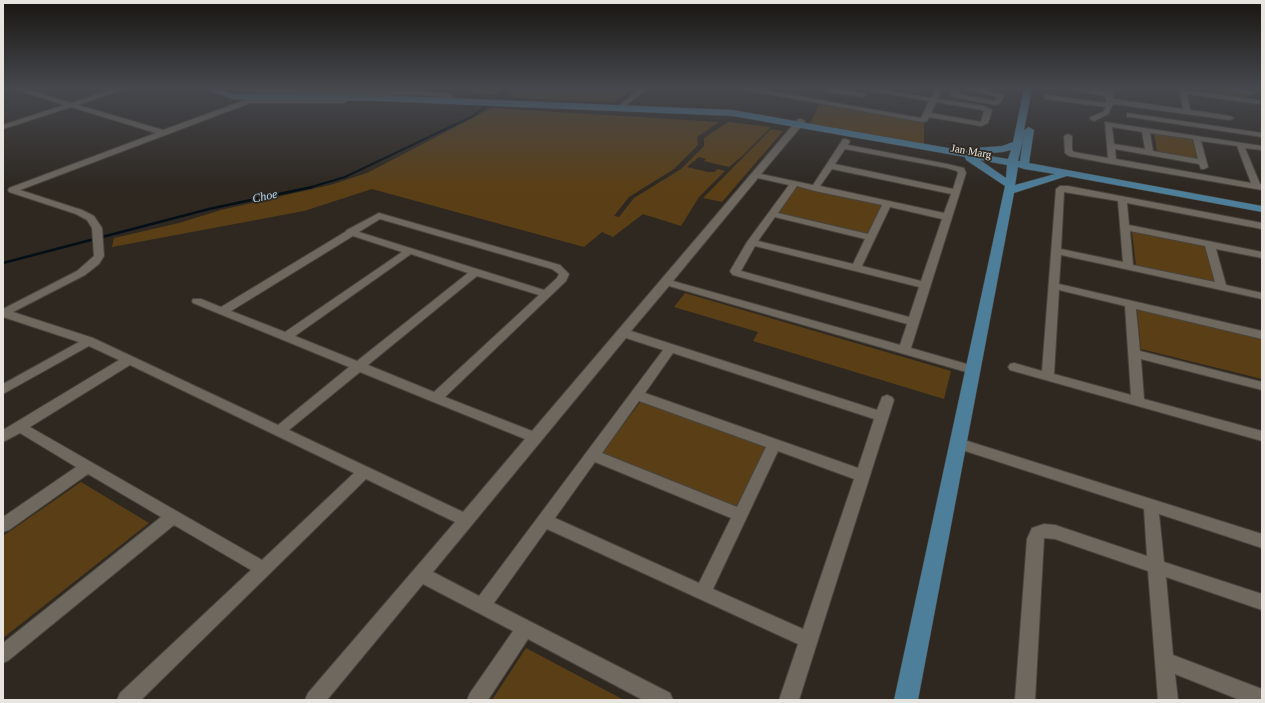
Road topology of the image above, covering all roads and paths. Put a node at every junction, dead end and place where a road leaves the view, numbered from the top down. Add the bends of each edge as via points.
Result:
1 (20, 122) edge
2 (124, 122) edge
3 (195, 122) edge
4 (796, 122) joint
5 (969, 122) edge
6 (984, 122) edge
7 (1025, 122) edge
8 (1028, 122) edge
9 (1177, 122) edge
10 (1231, 122) edge
11 (3, 127) edge
12 (1146, 130) junction
13 (1234, 130) junction
14 (164, 134) junction
15 (1262, 135) edge
16 (1068, 136) dead end
17 (1196, 138) junction
18 (1240, 145) junction
19 (1022, 146) junction
20 (1112, 146) junction
21 (1262, 148) edge
22 (965, 153) junction
23 (1148, 153) junction
24 (1112, 162) junction
25 (1203, 162) junction
26 (830, 166) junction
27 (1015, 171) junction
28 (1066, 171) junction
29 (756, 175) junction
30 (1208, 178) junction
31 (794, 184) junction
32 (1260, 187) edge
33 (815, 188) junction
34 (12, 190) junction
35 (956, 192) junction
36 (3, 194) edge
37 (1122, 200) junction
38 (887, 204) junction
39 (1262, 204) edge
40 (1262, 209) edge
41 (772, 214) junction
42 (948, 217) junction
43 (1262, 226) edge
44 (1125, 227) junction
45 (350, 232) junction
46 (871, 238) junction
47 (752, 242) junction
48 (1210, 245) junction
49 (409, 251) junction
50 (1057, 251) junction
51 (1262, 255) edge
52 (1128, 266) junction
53 (856, 268) junction
54 (476, 272) junction
55 (666, 282) junction
56 (926, 285) junction
57 (1055, 286) junction
58 (1221, 287) junction
59 (546, 294) junction
60 (1262, 296) edge
61 (197, 301) dead end
62 (1130, 304) junction
63 (222, 312) junction
64 (3, 313) edge
65 (913, 322) junction
66 (624, 333) junction
67 (1262, 335) edge
68 (286, 337) junction
69 (89, 341) junction
70 (671, 348) junction
71 (904, 350) junction
72 (1134, 353) junction
73 (129, 360) junction
74 (358, 367) junction
75 (1014, 368) dead end
76 (973, 370) junction
77 (1048, 377) junction
78 (1262, 386) edge
79 (3, 390) edge
80 (637, 395) junction
81 (436, 398) junction
82 (887, 400) dead end
83 (1138, 402) junction
84 (882, 417) junction
85 (20, 427) junction
86 (278, 431) junction
87 (1262, 436) edge
88 (3, 437) edge
89 (535, 438) junction
90 (958, 443) junction
91 (774, 444) junction
92 (593, 455) junction
93 (88, 466) junction
94 (364, 472) junction
95 (862, 476) junction
96 (1151, 505) junction
97 (741, 515) junction
98 (173, 516) junction
99 (466, 520) junction
100 (545, 521) junction
101 (3, 525) edge
102 (1262, 541) edge
103 (1157, 565) junction
104 (263, 569) junction
105 (421, 574) junction
106 (703, 592) junction
107 (1262, 602) edge
108 (482, 606) junction
109 (525, 628) junction
110 (808, 640) junction
111 (3, 654) edge
112 (1165, 661) junction
113 (657, 699) edge
114 (1262, 699) edge
115 (127, 700) edge
116 (315, 700) edge
117 (477, 700) edge
118 (789, 700) edge
119 (906, 700) edge
120 (1025, 700) edge
121 (1168, 700) edge

1 - 11 street
2 - 14 street
3 - 14 street
4 - 22 main road
4 - 29 street
5 - 6 street via 979,124
7 - 19 main road
8 - 19 main road
9 - 13 street
10 - 13 street
12 - 17 street
12 - 20 street via 1108,124
12 - 23 street
13 - 15 street
14 - 34 street
16 - 24 street via 1069,153
17 - 18 street
17 - 25 street
18 - 21 street
18 - 32 street
19 - 22 main road
19 - 27 main road
19 - 28 main road
20 - 23 street
20 - 24 street
22 - 27 main road
22 - 27 main road, Jan Marg
23 - 25 street
24 - 30 street
25 - 30 street
26 - 33 street
26 - 35 street
26 - 35 street via 845,144 961,170
27 - 28 main road, Jan Marg
27 - 28 main road
27 - 76 main road
28 - 39 main road
28 - 40 main road
29 - 31 street
29 - 55 street
30 - 32 street
31 - 33 street
31 - 41 street
33 - 38 street
34 - 36 street
34 - 64 street via 91,218 97,228 99,256 87,269
35 - 42 street
37 - 43 street
37 - 44 street
37 - 50 street via 1060,189
38 - 42 street
38 - 46 street
41 - 46 street
41 - 47 street
42 - 56 street
44 - 48 street
44 - 52 street
45 - 49 street
45 - 59 street via 375,217 383,216 556,267 564,274
45 - 63 street
46 - 53 street
47 - 53 street
47 - 65 street via 735,271 739,275
48 - 51 street
48 - 58 street
49 - 54 street
49 - 68 street
50 - 52 street
50 - 57 street
52 - 58 street
53 - 56 street
54 - 59 street
54 - 74 street
55 - 66 street
55 - 71 street
56 - 65 street
57 - 62 street
57 - 77 street
58 - 60 street
59 - 81 street
61 - 63 street
62 - 67 street
62 - 72 street
63 - 68 street
64 - 69 street
65 - 71 street
66 - 70 street
66 - 89 street
68 - 74 street
69 - 73 street
69 - 79 street
70 - 80 street
70 - 84 street
71 - 76 street
72 - 78 street
72 - 83 street
73 - 85 street
73 - 86 street
74 - 81 street
74 - 86 street
75 - 77 street
76 - 90 main road
77 - 83 street
80 - 91 street
80 - 92 street
81 - 89 street
82 - 84 street
83 - 87 street
84 - 95 street
85 - 88 street
85 - 93 street
86 - 94 street
89 - 99 street
90 - 96 street
90 - 119 main road
91 - 95 street
91 - 97 street
92 - 97 street
92 - 100 street
93 - 98 street
93 - 101 street
94 - 99 street
94 - 104 street
95 - 110 street
96 - 102 street
96 - 103 street
97 - 106 street
98 - 104 street
98 - 111 street
99 - 105 street
100 - 106 street
100 - 108 street
103 - 107 street
103 - 112 street
103 - 120 street via 1055,532 1038,533 1035,539
104 - 115 street
105 - 108 street
105 - 116 street
106 - 110 street
108 - 109 street
109 - 113 street
109 - 117 street
110 - 118 street
112 - 114 street
112 - 121 street

